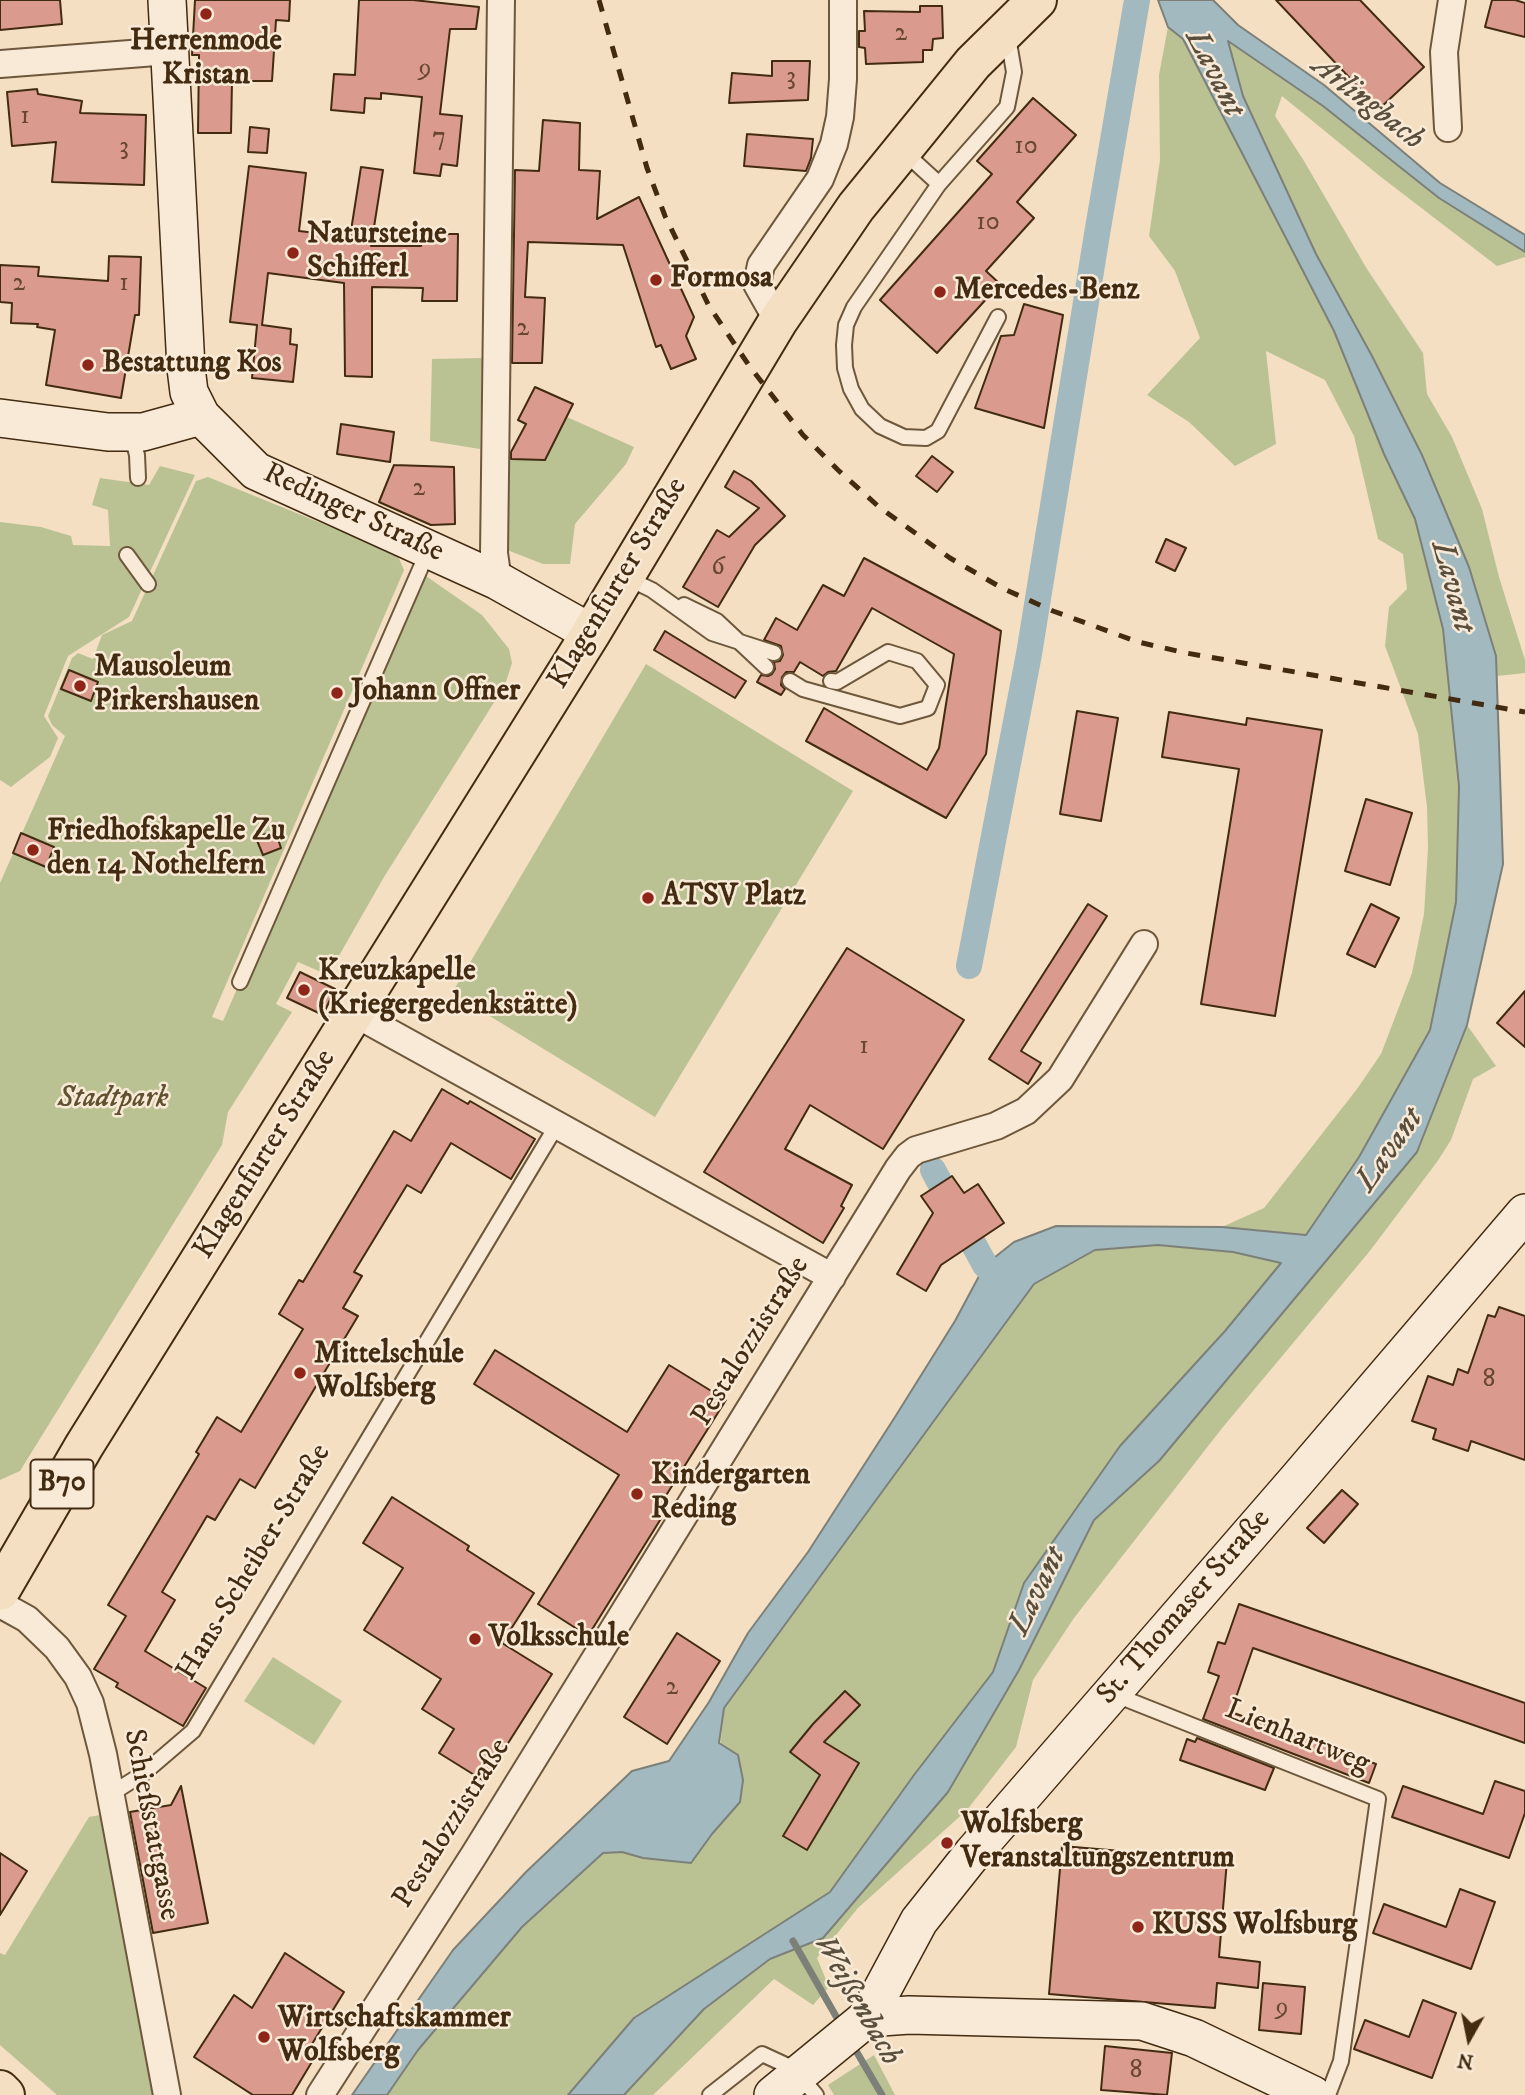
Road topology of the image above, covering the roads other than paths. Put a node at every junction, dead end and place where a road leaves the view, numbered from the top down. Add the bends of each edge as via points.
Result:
1 (167, 0) edge
2 (501, 0) edge
3 (843, 0) edge
4 (1037, 0) edge
5 (1452, 0) edge
6 (1006, 30) junction
7 (169, 51) junction
8 (0, 64) edge
9 (1448, 128) dead end
10 (902, 150) junction
11 (939, 184) junction
12 (998, 317) dead end
13 (778, 321) junction
14 (201, 416) junction
15 (0, 418) edge
16 (130, 432) junction
17 (138, 478) dead end
18 (428, 549) junction
19 (128, 555) dead end
20 (498, 581) junction
21 (638, 583) junction
22 (148, 584) dead end
23 (591, 633) junction
24 (737, 641) junction
25 (774, 653) dead end
26 (766, 667) dead end
27 (790, 681) dead end
28 (831, 681) dead end
29 (1144, 944) dead end
30 (240, 982) dead end
31 (354, 1013) junction
32 (557, 1125) junction
33 (1525, 1213) edge
34 (832, 1277) junction
35 (10, 1550) edge
36 (0, 1591) edge
37 (0, 1604) edge
38 (1111, 1693) junction
39 (111, 1794) junction
40 (867, 2018) junction
41 (803, 2079) edge
42 (0, 2090) edge
43 (5, 2095) edge
44 (167, 2095) edge
45 (320, 2095) edge
46 (710, 2095) edge
47 (1313, 2095) edge
48 (1328, 2095) edge

1 - 7 main road, Redinger Straße
2 - 20 street via 494,553
3 - 13 street via 843,79 834,144 820,179 761,265 757,284
4 - 6 main road, Klagenfurter Straße / B70
5 - 9 street via 1444,52
6 - 10 main road, Klagenfurter Straße / B70
6 - 11 lane via 1014,72 1007,107
7 - 8 street
7 - 14 main road, Redinger Straße via 186,368 189,392
10 - 11 lane
10 - 13 main road, Klagenfurter Straße / B70 via 856,206
11 - 12 lane via 846,325 845,368 862,409 880,426 904,437 926,438 938,432
13 - 21 main road, Klagenfurter Straße / B70
14 - 16 main road
14 - 18 main road, Redinger Straße via 256,471
15 - 16 main road
16 - 17 lane
18 - 20 main road, Redinger Straße
18 - 30 lane
19 - 22 lane
20 - 23 main road, Redinger Straße
21 - 23 main road, Klagenfurter Straße / B70
21 - 24 lane via 712,633
23 - 31 main road, Klagenfurter Straße / B70
24 - 25 lane
24 - 26 lane
27 - 28 lane via 900,716 928,708 937,685 917,661 888,652
29 - 34 street, Pestalozzistraße via 1060,1079 1026,1111 908,1156
31 - 32 street
31 - 35 main road, Klagenfurter Straße / B70 via 84,1446
32 - 34 street
32 - 39 lane, Hans-Scheiber-Straße via 193,1731
33 - 38 main road, St. Thomaser Straße
34 - 45 street, Pestalozzistraße
35 - 36 main road, Klagenfurter Straße / B70
37 - 39 street, Schießstattgasse via 27,1619 78,1677 97,1725
38 - 40 main road, St. Thomaser Straße via 919,1921
38 - 48 lane, Lienhartweg via 1378,1798 1341,2061
39 - 44 street, Schießstattgasse
40 - 41 main road
40 - 47 main road via 1142,2021 1194,2038
41 - 46 lane via 762,2054
42 - 43 main road

